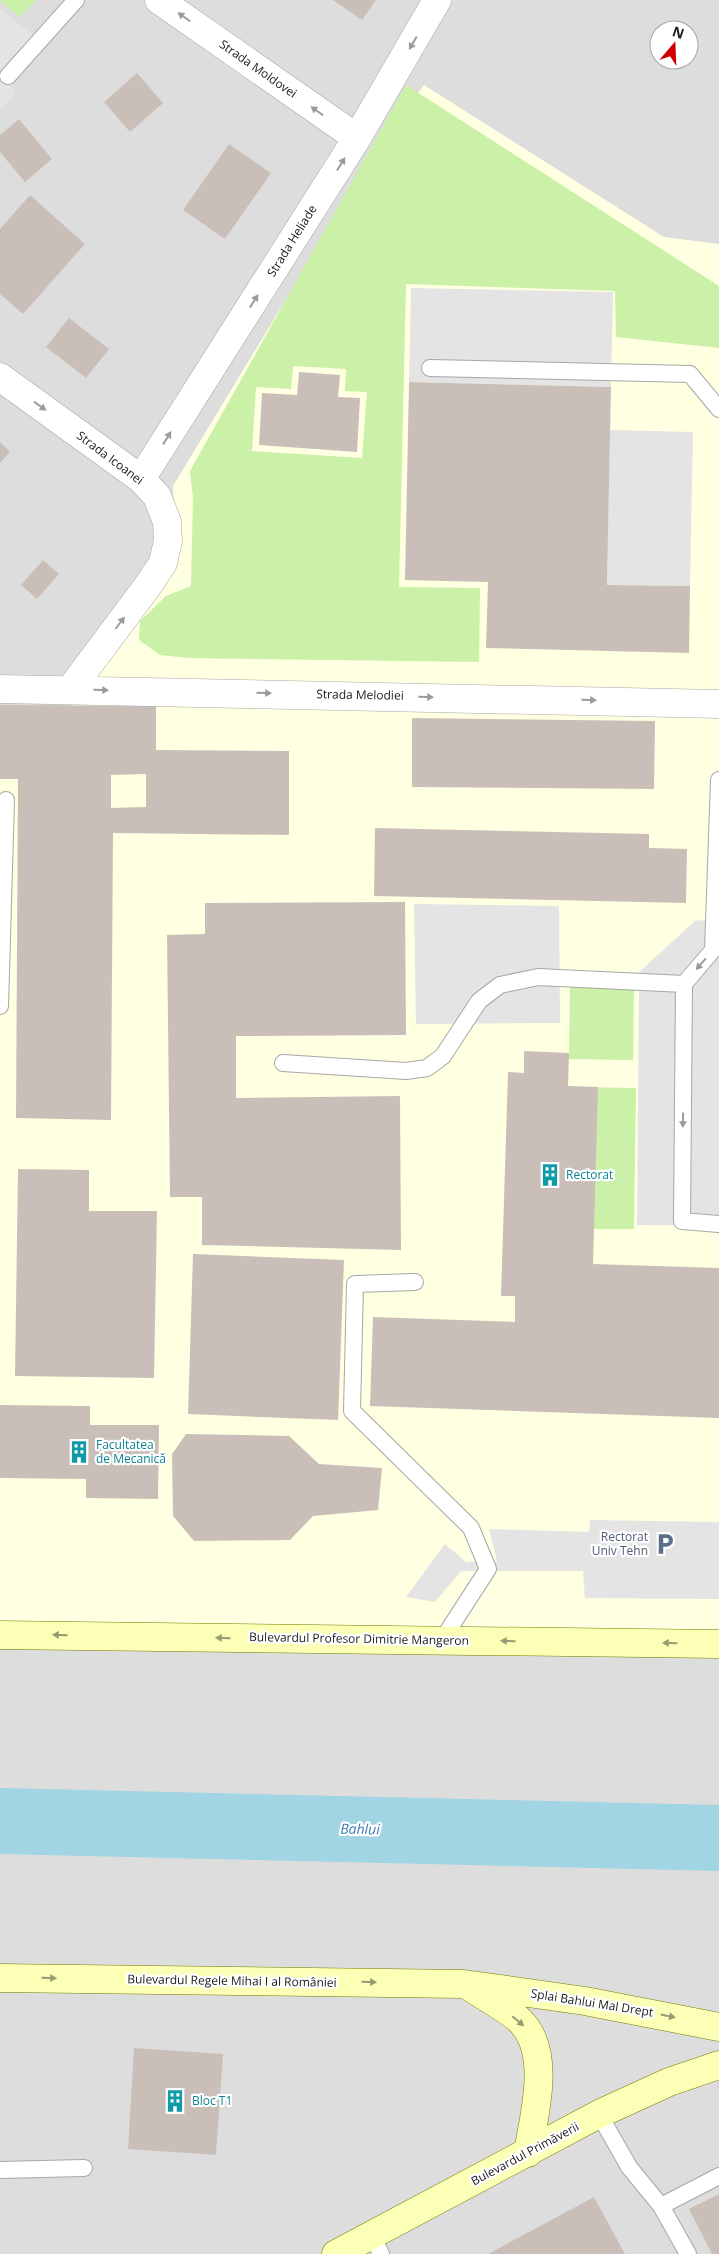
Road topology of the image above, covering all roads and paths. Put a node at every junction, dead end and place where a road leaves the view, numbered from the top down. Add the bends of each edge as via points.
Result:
1 (76, 0) edge
2 (159, 0) edge
3 (437, 0) edge
4 (8, 76) dead end
5 (357, 138) junction
6 (430, 368) dead end
7 (0, 377) edge
8 (719, 409) edge
9 (141, 479) junction
10 (0, 689) edge
11 (70, 690) junction
12 (719, 704) edge
13 (719, 780) edge
14 (6, 800) dead end
15 (684, 984) junction
16 (0, 1006) edge
17 (283, 1063) dead end
18 (719, 1224) edge
19 (415, 1282) dead end
20 (0, 1635) edge
21 (442, 1640) junction
22 (719, 1644) edge
23 (0, 1978) edge
24 (464, 1984) junction
25 (719, 2027) edge
26 (719, 2065) edge
27 (599, 2114) junction
28 (528, 2153) junction
29 (84, 2168) dead end
30 (0, 2170) edge
31 (719, 2176) edge
32 (661, 2206) junction
33 (377, 2244) edge
34 (336, 2254) edge
35 (688, 2254) edge

1 - 4 lane
5 -> 2 street, Strada Moldovei
3 -> 5 street, Strada Heliade
9 -> 5 street, Strada Heliade
6 - 8 lane via 690,374
7 -> 9 street, Strada Icoanei
11 -> 9 street, Strada Icoanei via 163,564 168,541 167,522 157,496
10 - 11 street, Strada Melodiei
11 -> 12 street, Strada Melodiei
13 -> 15 lane via 713,950
14 - 16 lane
15 - 17 lane via 538,977 500,985 479,1001 443,1056 427,1068 406,1071
15 -> 18 lane via 682,1221
19 - 21 lane via 356,1284 352,1410 471,1528 488,1569
21 -> 20 main road, Bulevardul Profesor Dimitrie Mangeron
22 -> 21 main road, Bulevardul Profesor Dimitrie Mangeron
23 -> 24 main road, Bulevardul Regele Mihai I al României
24 -> 25 main road, Splai Bahlui Mal Drept via 585,2001
24 -> 28 main road via 523,2023 538,2052 538,2095
26 - 27 main road, Bulevardul Primăverii via 669,2082
27 - 28 main road, Bulevardul Primăverii
27 - 32 lane via 629,2167
28 - 33 main road, Bulevardul Primăverii
29 - 30 lane
31 - 32 lane
32 - 35 lane
33 - 34 main road, Bulevardul Primăverii

